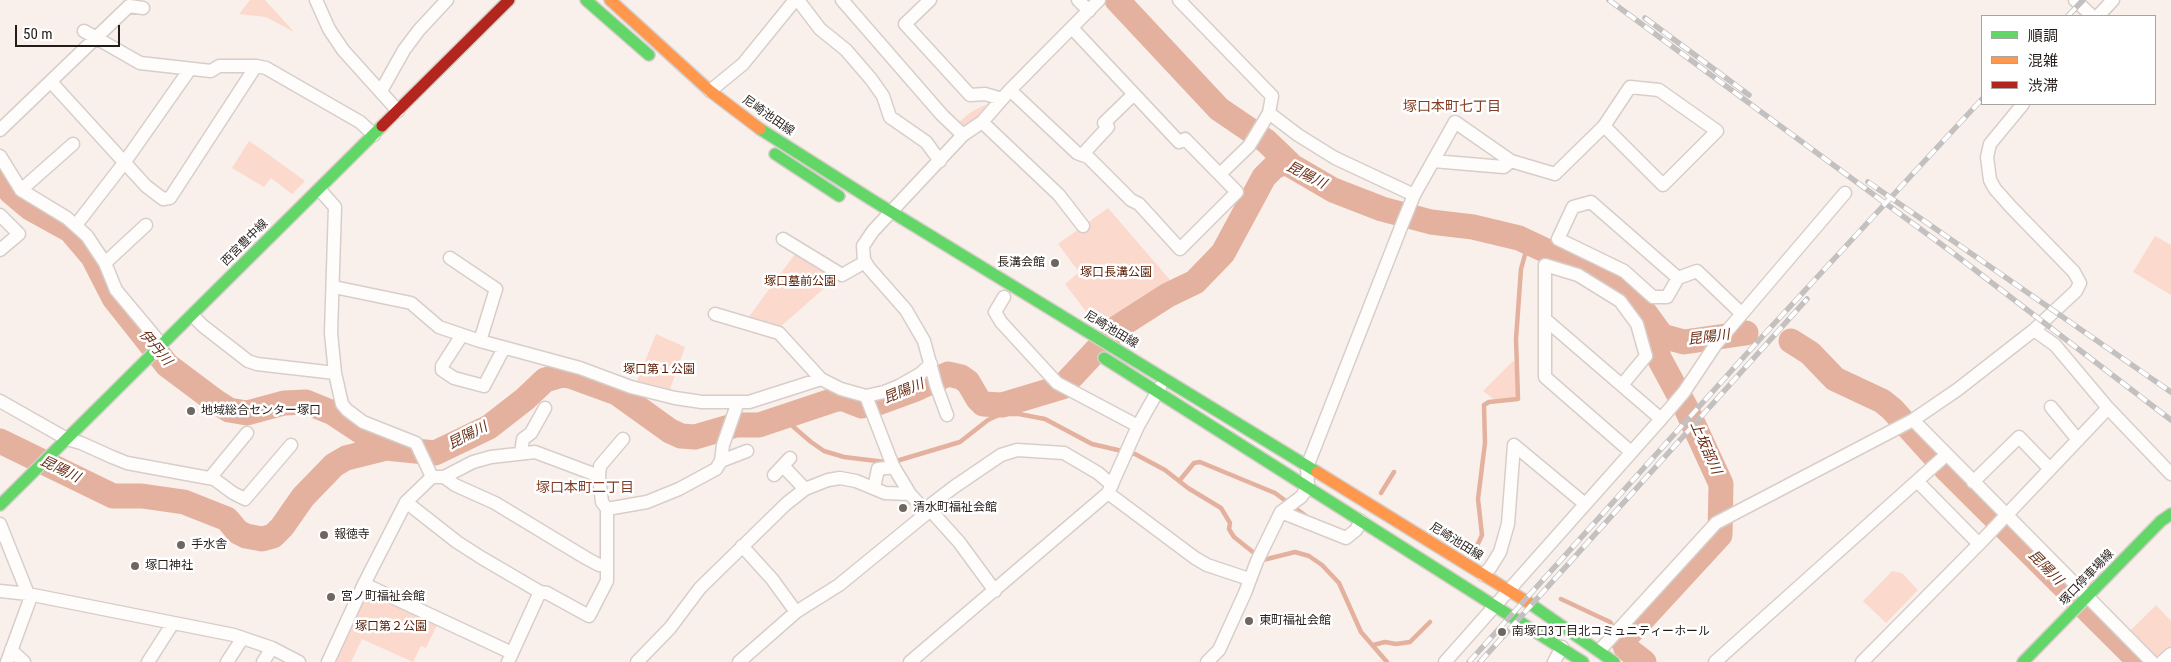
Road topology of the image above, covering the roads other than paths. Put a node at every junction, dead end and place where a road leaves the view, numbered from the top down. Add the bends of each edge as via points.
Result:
1 (316, 0) edge
2 (447, 0) edge
3 (509, 0) edge
4 (586, 0) edge
5 (610, 0) edge
6 (797, 0) edge
7 (842, 0) edge
8 (930, 0) edge
9 (1078, 0) edge
10 (1100, 0) edge
11 (1179, 0) edge
12 (2075, 0) edge
13 (2113, 0) edge
14 (143, 8) dead end
15 (1089, 11) junction
16 (2091, 15) edge
17 (2099, 15) edge
18 (1072, 28) junction
19 (84, 31) dead end
20 (96, 39) junction
21 (660, 64) dead end
22 (256, 66) junction
23 (190, 69) junction
24 (51, 82) junction
25 (381, 91) junction
26 (710, 91) junction
27 (1134, 94) junction
28 (1006, 95) junction
29 (2023, 105) edge
30 (398, 111) junction
31 (1268, 113) junction
32 (982, 122) junction
33 (1604, 126) junction
34 (0, 130) edge
35 (374, 134) junction
36 (964, 135) junction
37 (756, 140) dead end
38 (73, 144) dead end
39 (1082, 155) junction
40 (0, 156) edge
41 (940, 160) junction
42 (1433, 161) junction
43 (1511, 161) junction
44 (124, 162) junction
45 (1220, 174) junction
46 (319, 189) junction
47 (21, 190) junction
48 (1845, 193) dead end
49 (1414, 195) junction
50 (849, 202) dead end
51 (892, 212) junction
52 (0, 215) edge
53 (870, 215) dead end
54 (882, 222) junction
55 (76, 225) junction
56 (146, 225) dead end
57 (1083, 226) dead end
58 (894, 230) dead end
59 (783, 240) dead end
60 (0, 250) edge
61 (450, 258) dead end
62 (865, 262) junction
63 (105, 263) junction
64 (1678, 278) junction
65 (334, 287) junction
66 (1005, 298) dead end
67 (1742, 313) junction
68 (716, 314) dead end
69 (192, 315) junction
70 (1546, 320) junction
71 (2034, 330) junction
72 (462, 335) junction
73 (480, 341) junction
74 (504, 348) junction
75 (158, 350) junction
76 (1096, 353) dead end
77 (335, 373) junction
78 (933, 373) junction
79 (1165, 378) junction
80 (821, 379) junction
81 (1622, 385) junction
82 (1158, 392) junction
83 (738, 402) junction
84 (868, 402) junction
85 (1, 405) edge
86 (2050, 406) dead end
87 (545, 408) dead end
88 (2108, 408) junction
89 (947, 415) dead end
90 (1661, 419) junction
91 (1907, 423) junction
92 (1138, 426) junction
93 (247, 433) dead end
94 (66, 439) junction
95 (623, 439) dead end
96 (2078, 440) junction
97 (291, 445) dead end
98 (747, 451) dead end
99 (1632, 452) junction
100 (521, 453) junction
101 (1941, 459) junction
102 (721, 461) junction
103 (893, 464) junction
104 (782, 466) dead end
105 (1307, 467) junction
106 (2050, 469) junction
107 (434, 473) junction
108 (2171, 474) edge
109 (599, 476) junction
110 (210, 478) junction
111 (1916, 481) junction
112 (1972, 482) junction
113 (1308, 487) junction
114 (874, 488) junction
115 (805, 489) junction
116 (1110, 489) junction
117 (910, 494) junction
118 (406, 502) junction
119 (1585, 504) junction
120 (0, 505) edge
121 (1288, 508) junction
122 (607, 509) junction
123 (926, 511) junction
124 (2171, 514) edge
125 (2002, 519) junction
126 (1361, 521) junction
127 (0, 524) edge
128 (1980, 544) junction
129 (742, 546) junction
130 (607, 565) junction
131 (1483, 575) junction
132 (1249, 579) junction
133 (364, 584) junction
134 (995, 590) junction
135 (1510, 590) junction
136 (0, 591) edge
137 (540, 592) junction
138 (28, 594) junction
139 (2087, 598) junction
140 (1496, 605) junction
141 (796, 612) junction
142 (173, 623) junction
143 (242, 639) junction
144 (1562, 647) junction
145 (272, 648) junction
146 (12, 650) junction
147 (1599, 651) junction
148 (2171, 654) edge
149 (510, 658) edge
150 (916, 660) edge
151 (7, 662) edge
152 (24, 662) edge
153 (148, 662) edge
154 (227, 662) edge
155 (263, 662) edge
156 (299, 662) edge
157 (328, 662) edge
158 (637, 662) edge
159 (739, 662) edge
160 (1207, 662) edge
161 (1445, 662) edge
162 (1554, 662) edge
163 (1583, 662) edge
164 (1614, 662) edge
165 (1715, 662) edge
166 (1862, 662) edge
167 (2022, 662) edge
168 (2152, 662) edge
169 (2162, 662) edge

1 - 25 street via 343,50
2 - 25 street via 404,50
3 - 30 main road, 西宮豊中線
4 - 21 main road
5 - 26 main road, 尼崎池田線
6 - 26 street via 743,64
6 - 41 street via 820,29 846,50 871,79 883,96 890,116 926,142
7 - 36 street via 942,115
8 - 28 street via 905,24 970,95
9 - 15 street
10 - 15 street
11 - 31 street via 1272,96
12 - 16 street
13 - 17 street
14 - 20 street via 129,6
15 - 18 street
18 - 27 street
18 - 28 street
19 - 20 street
20 - 23 street via 140,62
20 - 24 street
22 - 23 street via 219,66 211,71
22 - 35 street via 266,68 360,122
22 - 44 street via 170,198 163,199 146,186
23 - 44 street
24 - 34 street
24 - 44 street
25 - 30 street
26 - 51 main road, 尼崎池田線 via 757,127
27 - 39 street via 1104,123 1108,127
27 - 45 street via 1179,142 1185,139
28 - 32 street
28 - 39 street
29 - 71 street via 1990,144 1987,157 1990,180 2010,207 2074,272 2080,283 2076,291
30 - 35 main road, 西宮豊中線
31 - 45 street via 1249,146
31 - 49 street via 1335,158
32 - 36 street
32 - 57 street via 1059,195
33 - 33 street via 1630,87 1659,90 1717,131 1663,186
33 - 43 street via 1555,174
35 - 46 main road, 西宮豊中線
36 - 41 street
37 - 50 main road via 802,174
38 - 47 street
39 - 45 street via 1139,204 1180,249 1237,192
40 - 47 street
41 - 51 street
42 - 43 street via 1504,167
42 - 43 street via 1455,122
42 - 49 street
44 - 55 street
46 - 65 street via 336,207
46 - 69 main road, 西宮豊中線
47 - 55 street
48 - 67 street
49 - 105 street
51 - 54 street
51 - 79 main road, 尼崎池田線
52 - 60 street via 19,234
53 - 54 main road
54 - 58 main road
54 - 62 street via 863,246
55 - 63 street
56 - 63 street
59 - 62 street via 842,275
61 - 73 street via 496,289
62 - 78 street via 914,323 924,341
63 - 75 street via 116,290
64 - 64 street via 1591,202 1572,207 1558,239 1624,272 1653,297 1667,297
64 - 67 street via 1697,271
65 - 72 street via 411,303 438,327
65 - 77 street via 331,332
66 - 92 street via 996,312 1000,322 1062,386
67 - 90 street
68 - 80 street via 779,333
69 - 75 main road, 西宮豊中線
69 - 77 street via 248,361
70 - 81 street
70 - 81 street via 1545,265 1578,275 1620,302 1637,324 1646,356
70 - 99 street via 1545,377
71 - 88 street via 2055,345
71 - 91 street via 1957,390
72 - 73 street
72 - 74 street via 442,366 442,370 454,378 484,386
73 - 74 street
74 - 83 street via 675,398
75 - 94 main road, 西宮豊中線
76 - 82 main road
77 - 107 street via 342,404 363,422 410,439 419,446
78 - 84 street via 920,374
78 - 89 street
79 - 82 street
79 - 105 main road, 尼崎池田線
80 - 83 street via 749,402
80 - 84 street
81 - 90 street
82 - 92 street
82 - 113 main road
83 - 102 street
84 - 103 street
85 - 94 street
86 - 96 street
87 - 100 street via 531,433 523,439
88 - 96 street
88 - 108 street
90 - 99 street
91 - 101 street
91 - 147 street via 1721,520
92 - 116 street
93 - 110 street
94 - 110 street via 127,463
94 - 120 main road, 西宮豊中線
95 - 109 street via 600,466
96 - 106 street
97 - 110 street via 245,499
98 - 102 street
99 - 119 street
100 - 107 street
100 - 109 street via 535,452
101 - 111 street
101 - 112 street
102 - 122 street via 716,469 679,489 647,502
103 - 114 street via 878,469
103 - 117 street
104 - 115 street
105 - 113 street
105 - 131 main road, 尼崎池田線
106 - 112 street via 2018,437
106 - 125 street
107 - 118 street
107 - 130 street via 495,503 599,565
109 - 122 street via 602,502
111 - 128 street
111 - 165 street
112 - 125 street
113 - 121 street
113 - 126 main road
114 - 115 street via 834,478
114 - 117 street via 885,493
115 - 129 street
116 - 123 street via 1098,473 1064,453 1017,450 1001,455 935,500
116 - 132 street via 1195,558
116 - 134 street
117 - 123 street
118 - 133 street
118 - 137 street via 457,542
119 - 131 street via 1514,445 1508,524 1500,552
119 - 135 street
121 - 126 street via 1346,538
121 - 132 street
122 - 130 street
123 - 134 street via 932,512 959,542
123 - 141 street via 840,585
124 - 139 main road, 塚口停車場線
125 - 128 street
125 - 139 street
126 - 140 main road
127 - 138 street
128 - 166 street
129 - 141 street
129 - 158 street via 700,588 670,628
130 - 137 street via 607,581 589,616
131 - 135 main road, 尼崎池田線
132 - 160 street via 1246,594 1219,650
133 - 149 street
133 - 157 street
134 - 150 street
135 - 140 street
135 - 147 main road, 尼崎池田線
136 - 138 street
137 - 149 street
138 - 142 street
138 - 146 street via 29,602
139 - 167 main road, 塚口停車場線
139 - 168 street
140 - 144 main road
140 - 161 street
141 - 159 street
142 - 143 street
142 - 153 street
143 - 145 street
143 - 154 street
144 - 162 street
144 - 163 main road
145 - 155 street
145 - 156 street
146 - 151 street
146 - 152 street
147 - 164 main road, 尼崎池田線
148 - 169 street

